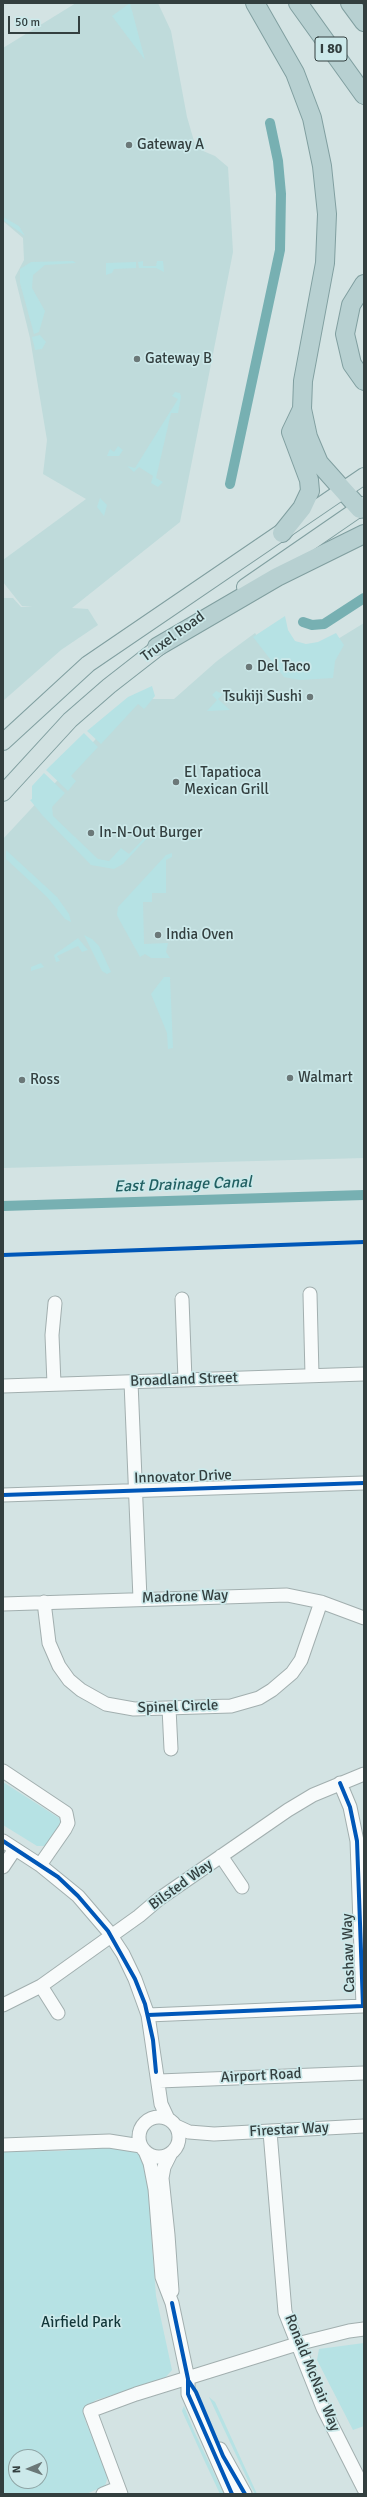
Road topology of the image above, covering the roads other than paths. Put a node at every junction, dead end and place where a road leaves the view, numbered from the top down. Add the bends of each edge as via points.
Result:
1 (255, 3) edge
2 (298, 3) edge
3 (350, 3) edge
4 (364, 22) edge
5 (364, 95) edge
6 (364, 284) edge
7 (364, 381) edge
8 (302, 409) junction
9 (364, 476) edge
10 (344, 491) junction
11 (362, 507) edge
12 (282, 533) junction
13 (364, 534) edge
14 (157, 647) junction
15 (3, 742) edge
16 (3, 793) edge
17 (310, 1294) dead end
18 (182, 1298) dead end
19 (55, 1303) dead end
20 (364, 1374) edge
21 (312, 1375) junction
22 (185, 1380) junction
23 (131, 1382) junction
24 (54, 1384) junction
25 (3, 1386) edge
26 (364, 1482) edge
27 (136, 1491) junction
28 (3, 1495) edge
29 (140, 1599) junction
30 (44, 1602) junction
31 (321, 1602) junction
32 (3, 1604) edge
33 (364, 1618) edge
34 (169, 1708) junction
35 (171, 1749) dead end
36 (3, 1771) edge
37 (364, 1774) edge
38 (340, 1783) junction
39 (3, 1841) edge
40 (15, 1849) junction
41 (221, 1856) junction
42 (40, 1865) junction
43 (3, 1867) edge
44 (242, 1887) dead end
45 (112, 1936) junction
46 (42, 1986) junction
47 (3, 2005) edge
48 (58, 2013) dead end
49 (148, 2015) junction
50 (364, 2072) edge
51 (158, 2076) junction
52 (146, 2122) junction
53 (172, 2122) junction
54 (364, 2126) edge
55 (270, 2132) junction
56 (214, 2134) junction
57 (109, 2141) junction
58 (3, 2145) edge
59 (143, 2149) junction
60 (173, 2150) junction
61 (172, 2303) junction
62 (364, 2329) edge
63 (297, 2344) junction
64 (188, 2379) junction
65 (360, 2472) edge
66 (364, 2489) edge
67 (120, 2491) edge
68 (103, 2494) edge
69 (232, 2494) edge
70 (245, 2494) edge

1 - 8 highway via 295,73 312,118 322,166 327,214 325,262 303,381
2 - 5 highway, I 80
3 - 4 highway, I 80
6 - 7 highway via 351,305 346,334 352,364
8 - 10 highway via 308,437 319,463
8 - 12 highway via 291,432 309,480 310,491 302,508
9 - 10 main road, Truxel Road
10 - 11 highway
10 - 12 main road, Truxel Road
11 - 14 main road, Truxel Road
12 - 15 main road, Truxel Road via 88,664
13 - 14 highway via 277,577
14 - 16 main road, Truxel Road via 70,720
17 - 21 street
18 - 22 street
19 - 24 street via 52,1335
20 - 21 street, Broadland Street
21 - 22 street, Broadland Street
22 - 23 street, Broadland Street
23 - 24 street, Broadland Street
23 - 27 street
24 - 25 street, Broadland Street
26 - 27 street, Innovator Drive
27 - 28 street, Innovator Drive
27 - 29 street
29 - 30 street, Madrone Way
29 - 31 street, Madrone Way via 269,1594
30 - 32 street, Madrone Way
30 - 34 street, Spinel Circle via 46,1631 53,1655 69,1680 106,1704 121,1708
31 - 33 street, Madrone Way
31 - 34 street, Spinel Circle via 301,1660 292,1673 272,1690 259,1698 231,1706
34 - 35 street
36 - 42 street via 66,1813 68,1823
37 - 38 street, Bilsted Way
38 - 41 street, Bilsted Way via 288,1810
38 - 49 street, Cashaw Way via 350,1807 357,1841 363,2006
39 - 40 street
40 - 42 street
40 - 43 street
41 - 44 street
41 - 45 street, Bilsted Way
42 - 45 street via 78,1896
45 - 46 street, Bilsted Way
45 - 49 street via 135,1979
46 - 47 street, Bilsted Way
46 - 48 street
49 - 51 street
50 - 51 street, Airport Road
51 - 52 street via 154,2107
51 - 53 street via 161,2104
52 - 53 street via 155,2118
52 - 57 street
52 - 59 street via 139,2134
53 - 56 street, Firestar Way via 190,2132
53 - 60 street via 179,2135
54 - 55 street, Firestar Way
55 - 56 street, Firestar Way
55 - 63 street, Ronald McNair Way via 285,2312
56 - 60 street, Firestar Way via 187,2142
57 - 58 street
57 - 59 street via 128,2142
59 - 60 street via 158,2157
59 - 61 street via 150,2163 155,2189 162,2277
60 - 61 street via 164,2167 162,2183
61 - 64 street
62 - 63 street
63 - 64 street
63 - 65 street, Ronald McNair Way via 323,2408
64 - 67 street via 90,2411
64 - 69 street via 188,2394 196,2416
64 - 70 street via 223,2456
65 - 66 street, Ronald McNair Way
67 - 68 street

